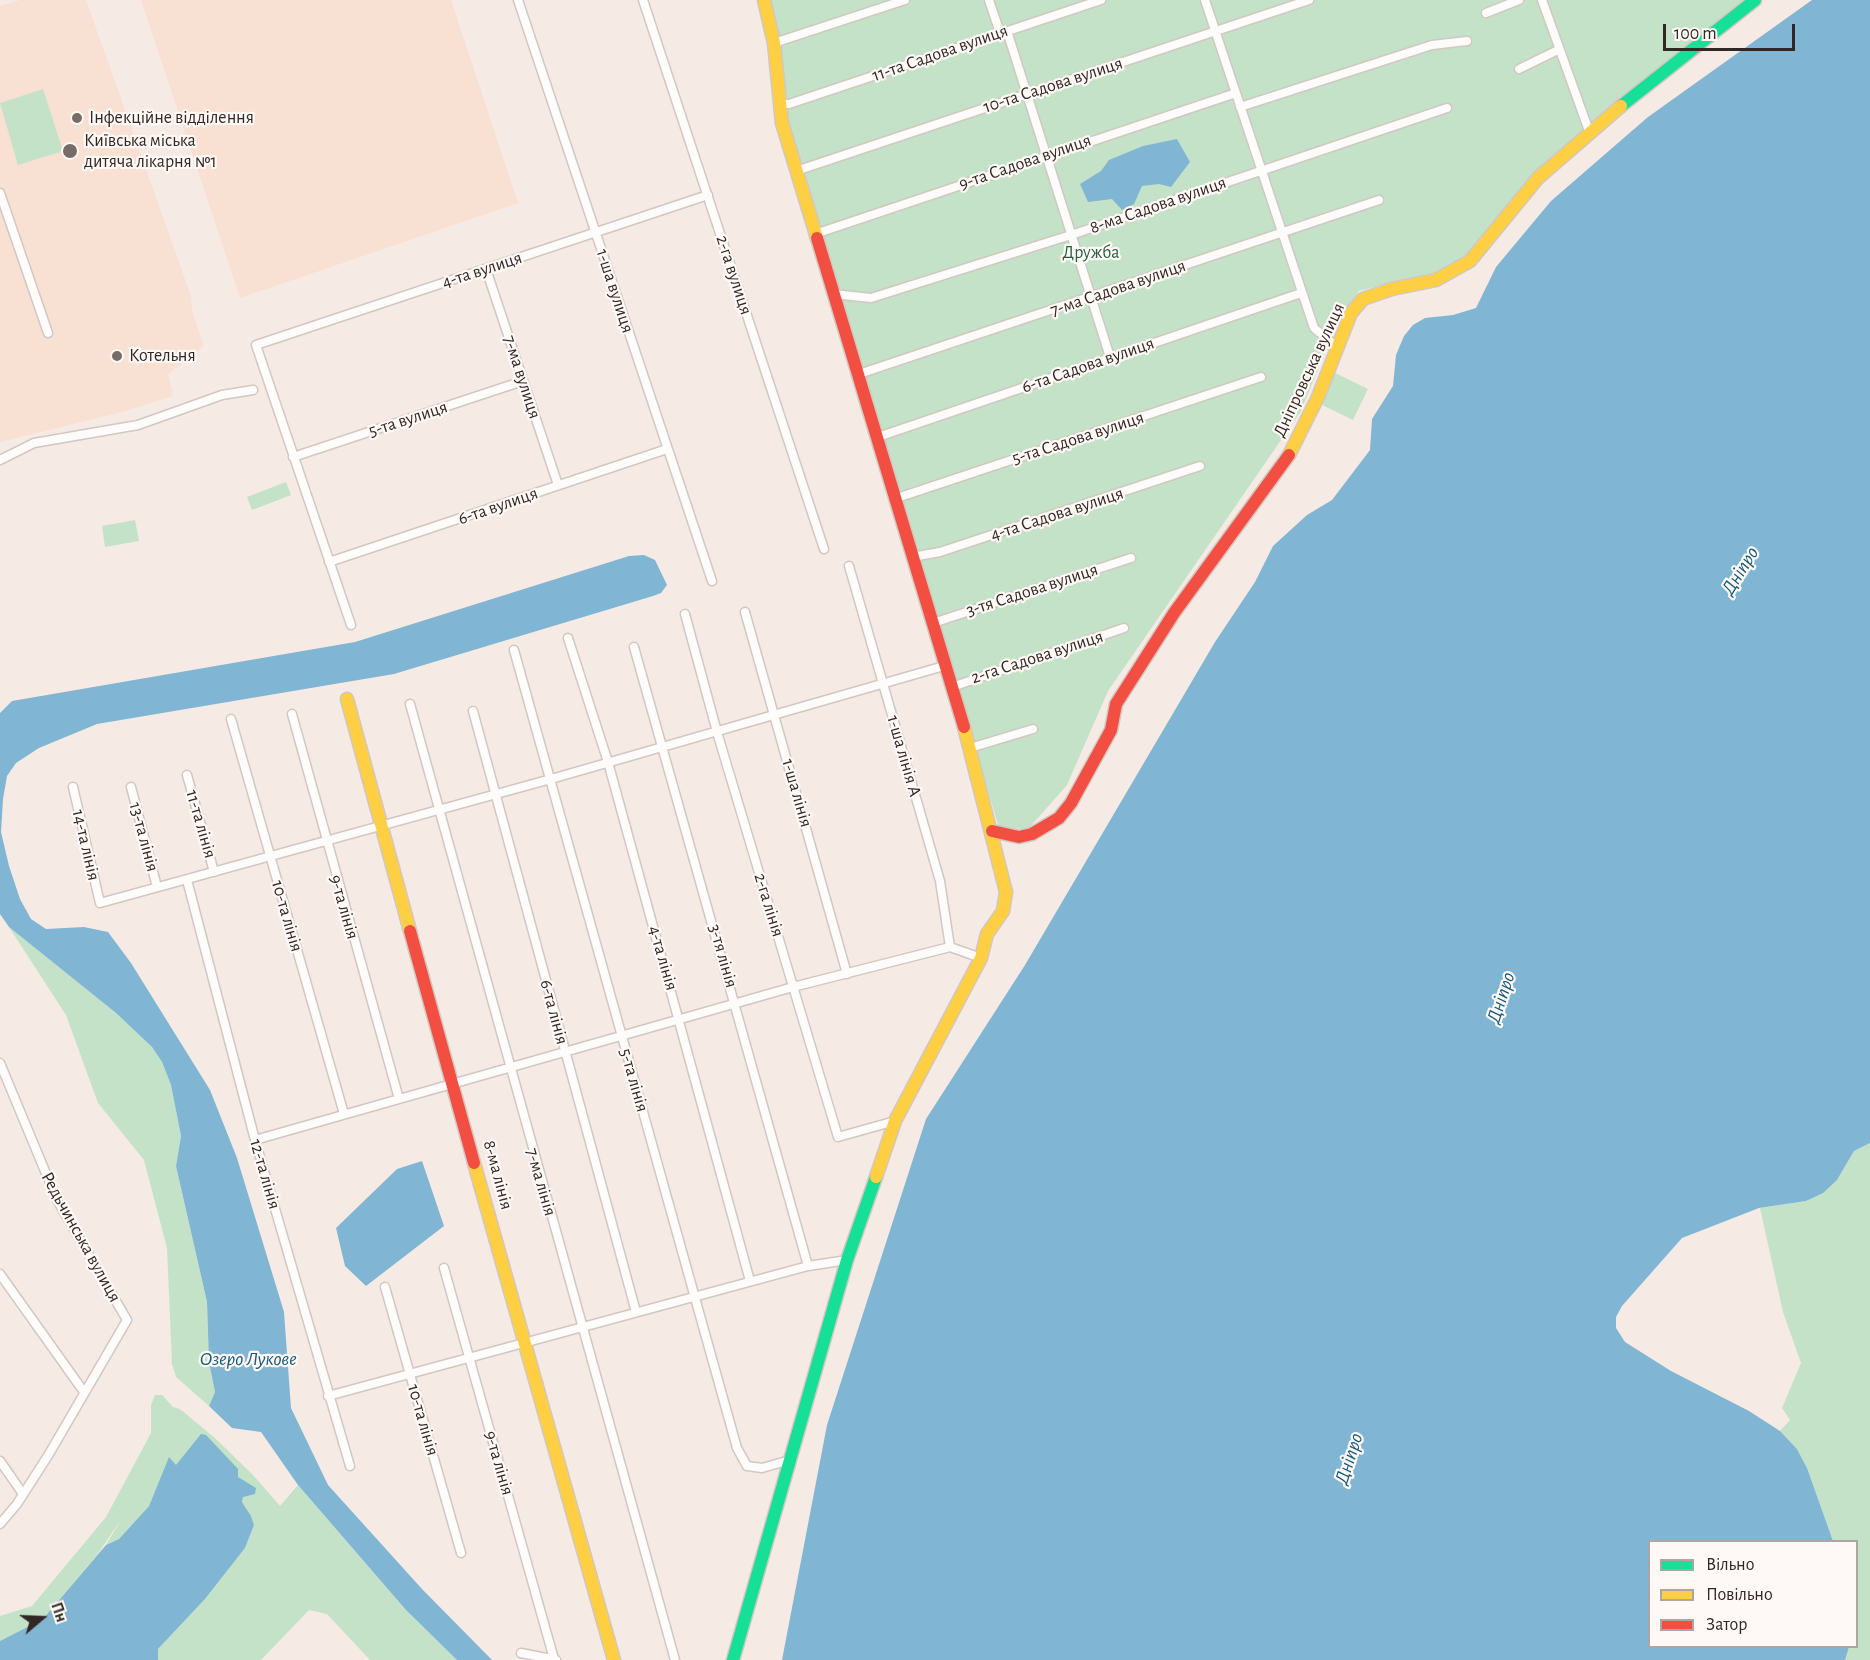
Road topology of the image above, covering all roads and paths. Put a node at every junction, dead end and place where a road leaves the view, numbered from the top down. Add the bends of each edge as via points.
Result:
1 (518, 0) edge
2 (643, 0) edge
3 (764, 0) edge
4 (905, 0) edge
5 (989, 0) edge
6 (1101, 0) edge
7 (1205, 0) edge
8 (1310, 0) edge
9 (1519, 0) edge
10 (1542, 0) edge
11 (1755, 0) edge
12 (1486, 13) dead end
13 (1004, 32) junction
14 (1216, 32) junction
15 (1467, 40) dead end
16 (774, 43) junction
17 (1558, 50) junction
18 (1519, 69) dead end
19 (1026, 93) junction
20 (1236, 93) junction
21 (779, 104) junction
22 (1240, 107) junction
23 (1447, 108) dead end
24 (1589, 130) junction
25 (1046, 154) junction
26 (1260, 170) junction
27 (796, 171) junction
28 (0, 193) edge
29 (708, 195) junction
30 (1380, 200) dead end
31 (595, 232) junction
32 (1281, 232) junction
33 (815, 234) junction
34 (1071, 235) junction
35 (486, 269) junction
36 (1301, 293) junction
37 (833, 294) junction
38 (1090, 297) junction
39 (48, 333) dead end
40 (1336, 346) junction
41 (1110, 357) junction
42 (856, 375) junction
43 (1261, 376) dead end
44 (523, 381) junction
45 (253, 390) dead end
46 (875, 438) junction
47 (667, 449) junction
48 (293, 457) junction
49 (0, 460) edge
50 (1200, 466) dead end
51 (558, 485) junction
52 (894, 499) junction
53 (824, 549) dead end
54 (912, 557) junction
55 (1131, 558) dead end
56 (329, 562) junction
57 (849, 566) dead end
58 (712, 581) dead end
59 (745, 612) dead end
60 (685, 614) dead end
61 (933, 623) junction
62 (351, 625) dead end
63 (1124, 628) dead end
64 (568, 638) dead end
65 (634, 647) dead end
66 (514, 650) dead end
67 (945, 666) junction
68 (884, 684) junction
69 (952, 687) junction
70 (347, 699) dead end
71 (410, 704) dead end
72 (474, 711) dead end
73 (292, 714) dead end
74 (775, 716) junction
75 (231, 719) dead end
76 (1033, 729) dead end
77 (717, 732) junction
78 (663, 747) junction
79 (970, 748) junction
80 (608, 762) junction
81 (187, 775) dead end
82 (551, 779) junction
83 (73, 787) dead end
84 (131, 787) dead end
85 (495, 793) junction
86 (437, 809) junction
87 (383, 824) junction
88 (992, 831) junction
89 (326, 841) junction
90 (270, 856) junction
91 (214, 872) junction
92 (187, 880) junction
93 (157, 887) junction
94 (950, 947) junction
95 (981, 958) junction
96 (847, 974) junction
97 (793, 987) junction
98 (737, 1003) junction
99 (680, 1020) junction
100 (622, 1037) junction
101 (565, 1053) junction
102 (0, 1063) edge
103 (509, 1067) junction
104 (454, 1083) junction
105 (399, 1099) junction
106 (344, 1114) junction
107 (895, 1121) junction
108 (255, 1140) junction
109 (847, 1260) junction
110 (808, 1266) junction
111 (444, 1268) dead end
112 (0, 1274) edge
113 (750, 1281) junction
114 (385, 1287) dead end
115 (695, 1296) junction
116 (636, 1312) junction
117 (581, 1327) junction
118 (524, 1343) junction
119 (470, 1357) junction
120 (410, 1374) junction
121 (84, 1392) junction
122 (328, 1396) junction
123 (790, 1460) junction
124 (0, 1461) edge
125 (350, 1466) dead end
126 (23, 1494) junction
127 (0, 1524) edge
128 (461, 1552) dead end
129 (520, 1653) dead end
130 (555, 1659) edge
131 (614, 1660) edge
132 (675, 1660) edge
133 (733, 1660) edge

1 - 31 street, 1-ша вулиця
2 - 29 street, 2-га вулиця
3 - 16 street
4 - 16 street
5 - 13 street
6 - 13 street, 11-та Садова вулиця
7 - 14 street
8 - 14 street, 10-та Садова вулиця
9 - 12 street
10 - 17 street
11 - 24 street, Дніпровська вулиця
13 - 19 street
13 - 21 street, 11-та Садова вулиця via 789,104
14 - 19 street, 10-та Садова вулиця
14 - 20 street
15 - 22 street via 1432,45
16 - 21 street
17 - 18 street
17 - 24 street
19 - 25 street
19 - 27 street, 10-та Садова вулиця
20 - 22 street
20 - 25 street, 9-та Садова вулиця
21 - 27 street
22 - 26 street
23 - 26 street, 8-ма Садова вулиця
24 - 40 street, Дніпровська вулиця via 1538,178 1470,261 1436,280 1363,299 1351,313
25 - 33 street, 9-та Садова вулиця
25 - 34 street
26 - 32 street
26 - 34 street, 8-ма Садова вулиця
27 - 33 street
28 - 39 street
29 - 31 street, 4-та вулиця
29 - 53 street, 2-га вулиця
30 - 32 street, 7-ма Садова вулиця
31 - 35 street, 4-та вулиця
31 - 47 street, 1-ша вулиця
32 - 36 street
32 - 38 street, 7-ма Садова вулиця
33 - 37 street
34 - 37 street, 8-ма Садова вулиця via 871,298
34 - 38 street
35 - 44 street, 7-ма вулиця
35 - 48 street, 4-та вулиця via 256,345
36 - 40 street via 1314,328
36 - 41 street, 6-та Садова вулиця
37 - 42 street
38 - 41 street
38 - 42 street, 7-ма Садова вулиця
40 - 88 street, Дніпровська вулиця via 1318,397 1290,454 1174,614 1116,704 1111,730 1071,803 1059,818 1032,834 1019,837
41 - 46 street, 6-та Садова вулиця
42 - 46 street
43 - 52 street, 5-та Садова вулиця
44 - 48 street, 5-та вулиця
44 - 51 street, 7-ма вулиця
45 - 49 street via 222,395 138,425 34,443
46 - 52 street
47 - 51 street, 6-та вулиця
47 - 58 street, 1-ша вулиця
48 - 56 street
50 - 54 street, 4-та Садова вулиця via 940,552
51 - 56 street, 6-та вулиця
52 - 54 street
54 - 61 street
55 - 61 street, 3-тя Садова вулиця
56 - 62 street
57 - 68 street, 1-ша лінія А
59 - 74 street, 1-ша лінія
60 - 77 street, 2-га лінія
61 - 67 street
63 - 69 street, 2-га Садова вулиця
64 - 80 street, 4-та лінія
65 - 78 street, 3-тя лінія
66 - 82 street, 5-та лінія
67 - 68 street
67 - 69 street
68 - 74 street
68 - 94 street, 1-ша лінія А via 940,881
69 - 79 street
70 - 87 street, 8-ма лінія
71 - 86 street, 7-ма лінія
72 - 85 street, 6-та лінія
73 - 89 street, 9-та лінія
74 - 77 street
74 - 96 street, 1-ша лінія
75 - 90 street, 10-та лінія
76 - 79 street
77 - 78 street
77 - 97 street, 2-га лінія
78 - 80 street
78 - 98 street, 3-тя лінія
79 - 88 street
80 - 82 street
80 - 99 street, 4-та лінія
81 - 91 street, 11-та лінія
82 - 85 street
82 - 100 street, 5-та лінія
83 - 93 street, 14-та лінія via 100,903
84 - 93 street, 13-та лінія
85 - 86 street
85 - 101 street, 6-та лінія
86 - 87 street
86 - 103 street, 7-ма лінія
87 - 89 street
87 - 104 street, 8-ма лінія
88 - 95 street via 1006,891 1003,911 987,934
89 - 90 street
89 - 105 street, 9-та лінія
90 - 91 street
90 - 106 street, 10-та лінія
91 - 92 street
92 - 93 street
92 - 108 street, 12-та лінія
94 - 95 street
94 - 96 street
95 - 107 street
96 - 97 street
97 - 98 street
97 - 107 street, 2-га лінія via 838,1137
98 - 99 street
98 - 110 street, 3-тя лінія
99 - 100 street
99 - 113 street, 4-та лінія
100 - 101 street
100 - 115 street, 5-та лінія
101 - 103 street
101 - 116 street, 6-та лінія
102 - 121 street, Редьчинська вулиця via 57,1200 127,1320
103 - 104 street
103 - 117 street, 7-ма лінія
104 - 105 street
104 - 118 street, 8-ма лінія
105 - 106 street
106 - 108 street
107 - 109 street
108 - 122 street, 12-та лінія
109 - 110 street
109 - 123 street
110 - 113 street
111 - 119 street, 9-та лінія
112 - 121 street
113 - 115 street
114 - 120 street, 10-та лінія
115 - 116 street
115 - 123 street, 5-та лінія via 737,1448 747,1466 762,1468
116 - 117 street
117 - 118 street
117 - 132 street, 7-ма лінія
118 - 119 street
118 - 131 street, 8-ма лінія
119 - 120 street
119 - 130 street, 9-та лінія
120 - 122 street
120 - 128 street, 10-та лінія
121 - 126 street, Редьчинська вулиця
122 - 125 street, 12-та лінія
123 - 133 street
124 - 126 street
126 - 127 street, Редьчинська вулиця
129 - 130 street

